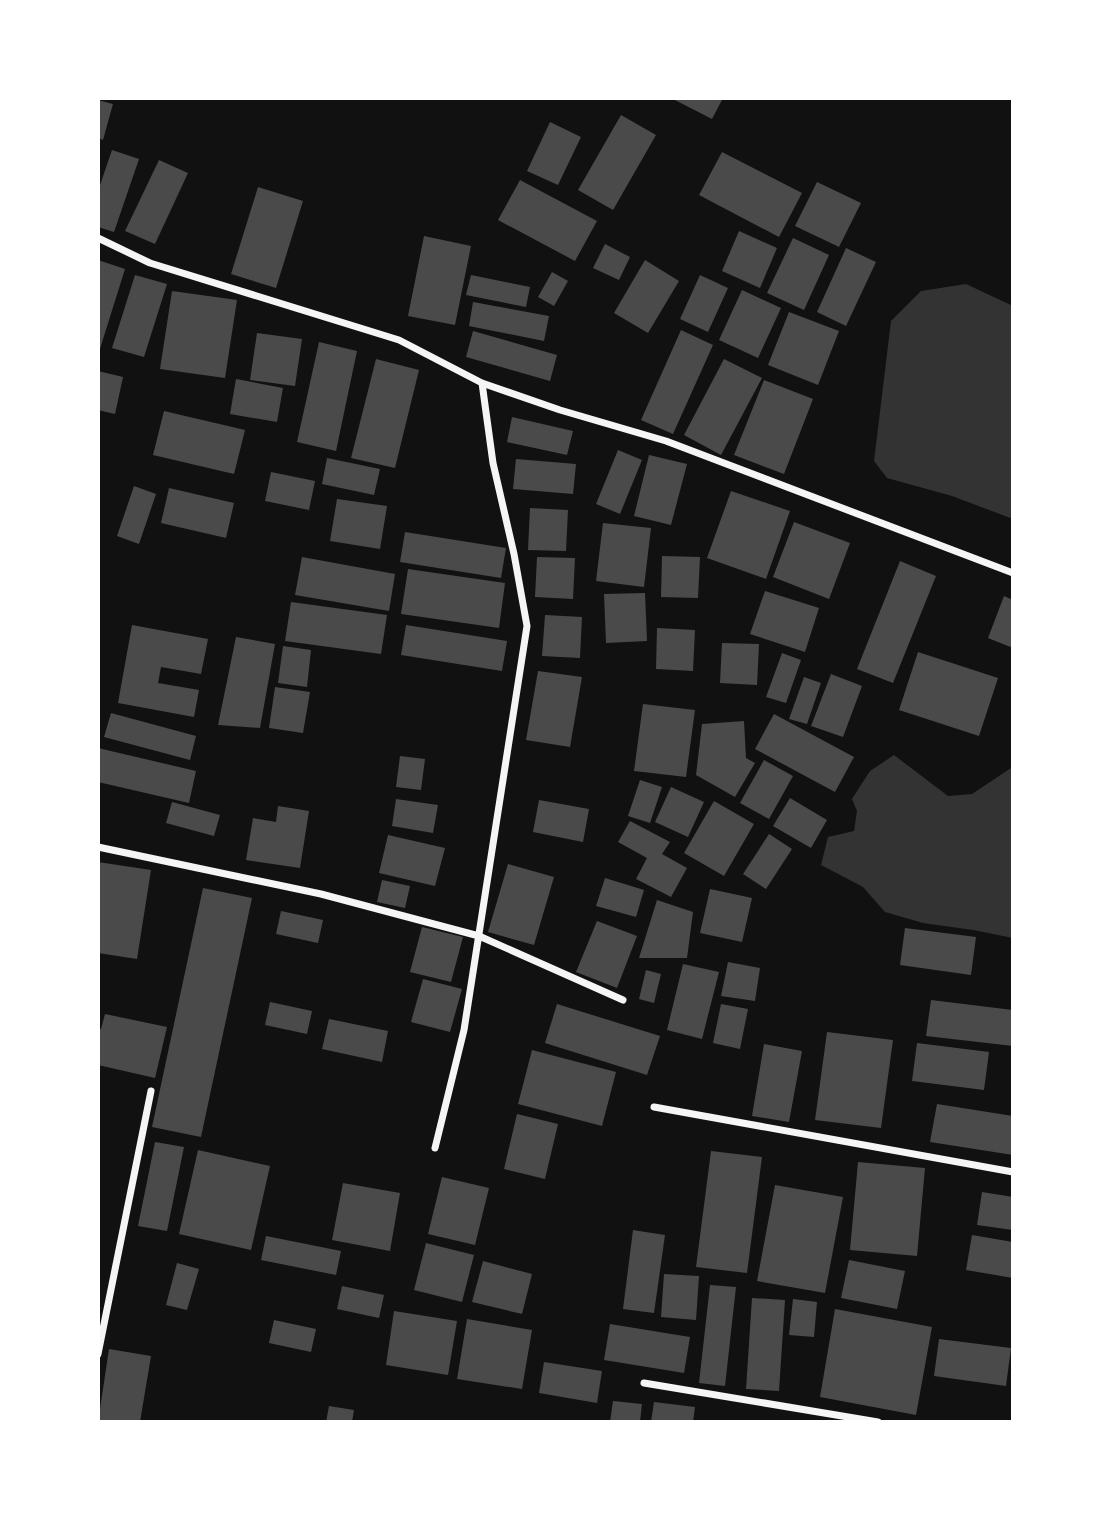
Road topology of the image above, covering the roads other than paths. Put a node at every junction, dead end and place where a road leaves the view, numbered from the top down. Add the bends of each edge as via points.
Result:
1 (98, 238) edge
2 (482, 383) junction
3 (1013, 573) edge
4 (98, 847) edge
5 (479, 936) junction
6 (622, 1000) dead end
7 (151, 1091) dead end
8 (654, 1107) dead end
9 (435, 1147) dead end
10 (1013, 1172) edge
11 (98, 1354) edge
12 (643, 1384) dead end
13 (878, 1422) edge

1 - 2 street via 150,263 398,340
2 - 3 street via 666,440
2 - 5 street via 493,463 527,626
4 - 5 street via 321,894
5 - 6 street
5 - 9 street via 464,1030
7 - 11 street
8 - 10 street
12 - 13 street

